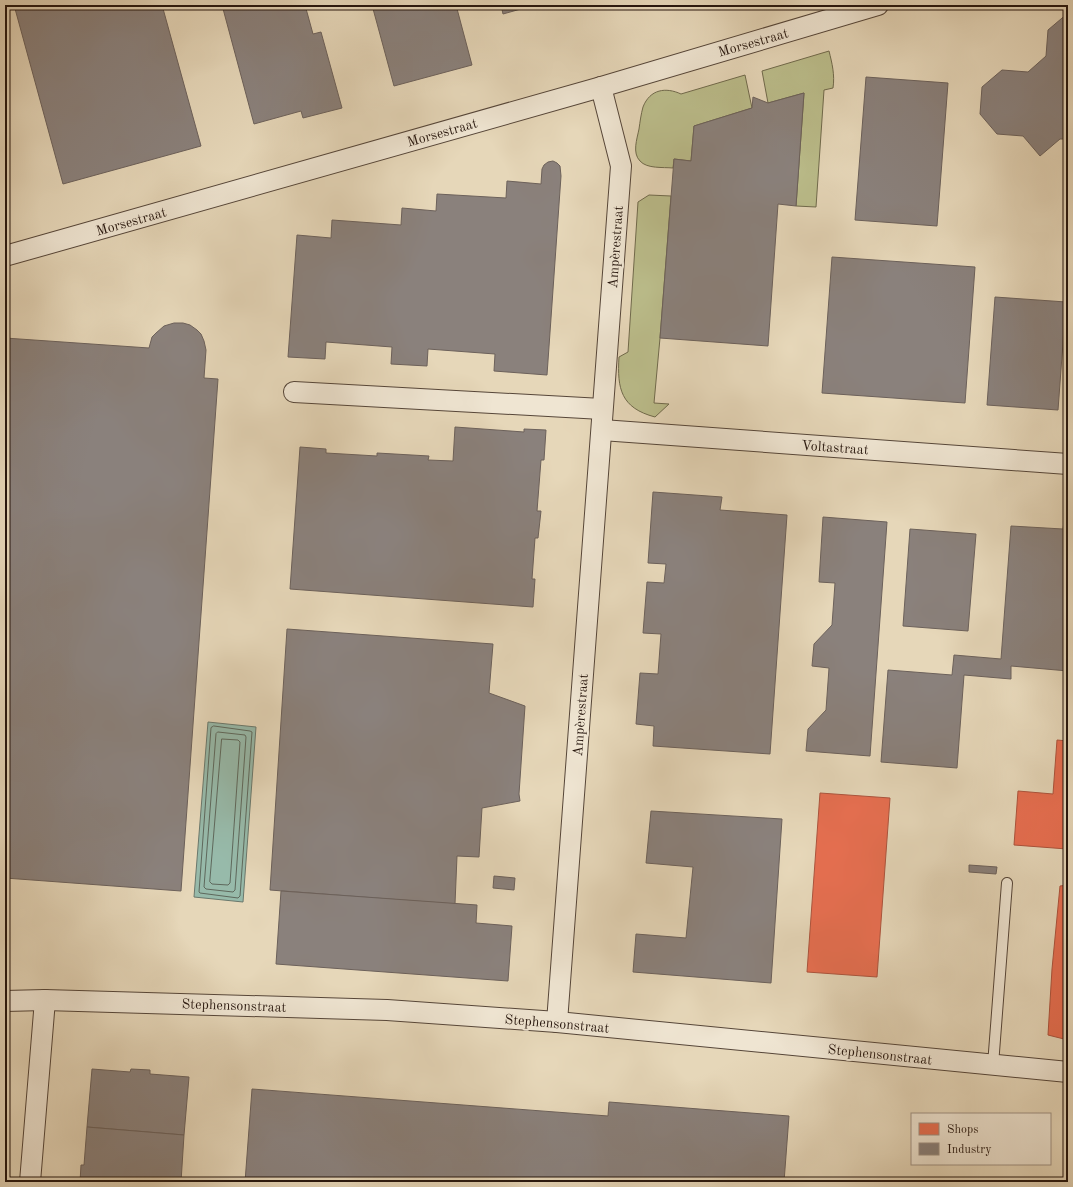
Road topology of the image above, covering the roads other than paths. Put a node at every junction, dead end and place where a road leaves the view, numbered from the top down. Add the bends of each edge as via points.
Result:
1 (878, 5) edge
2 (602, 87) junction
3 (5, 256) edge
4 (294, 392) dead end
5 (602, 409) junction
6 (602, 430) junction
7 (1068, 464) edge
8 (1007, 883) dead end
9 (45, 1000) junction
10 (5, 1001) edge
11 (557, 1022) junction
12 (993, 1065) junction
13 (1068, 1072) edge
14 (30, 1182) edge

1 - 2 street, Morsestraat
2 - 3 street, Morsestraat
2 - 5 street, Ampèrestraat via 621,166
4 - 5 street
5 - 6 street, Ampèrestraat
6 - 7 street, Voltastraat
6 - 11 street, Ampèrestraat
8 - 12 lane
9 - 10 street, Stephensonstraat
9 - 11 street, Stephensonstraat via 387,1010
9 - 14 street
11 - 12 street, Stephensonstraat
12 - 13 street, Stephensonstraat

